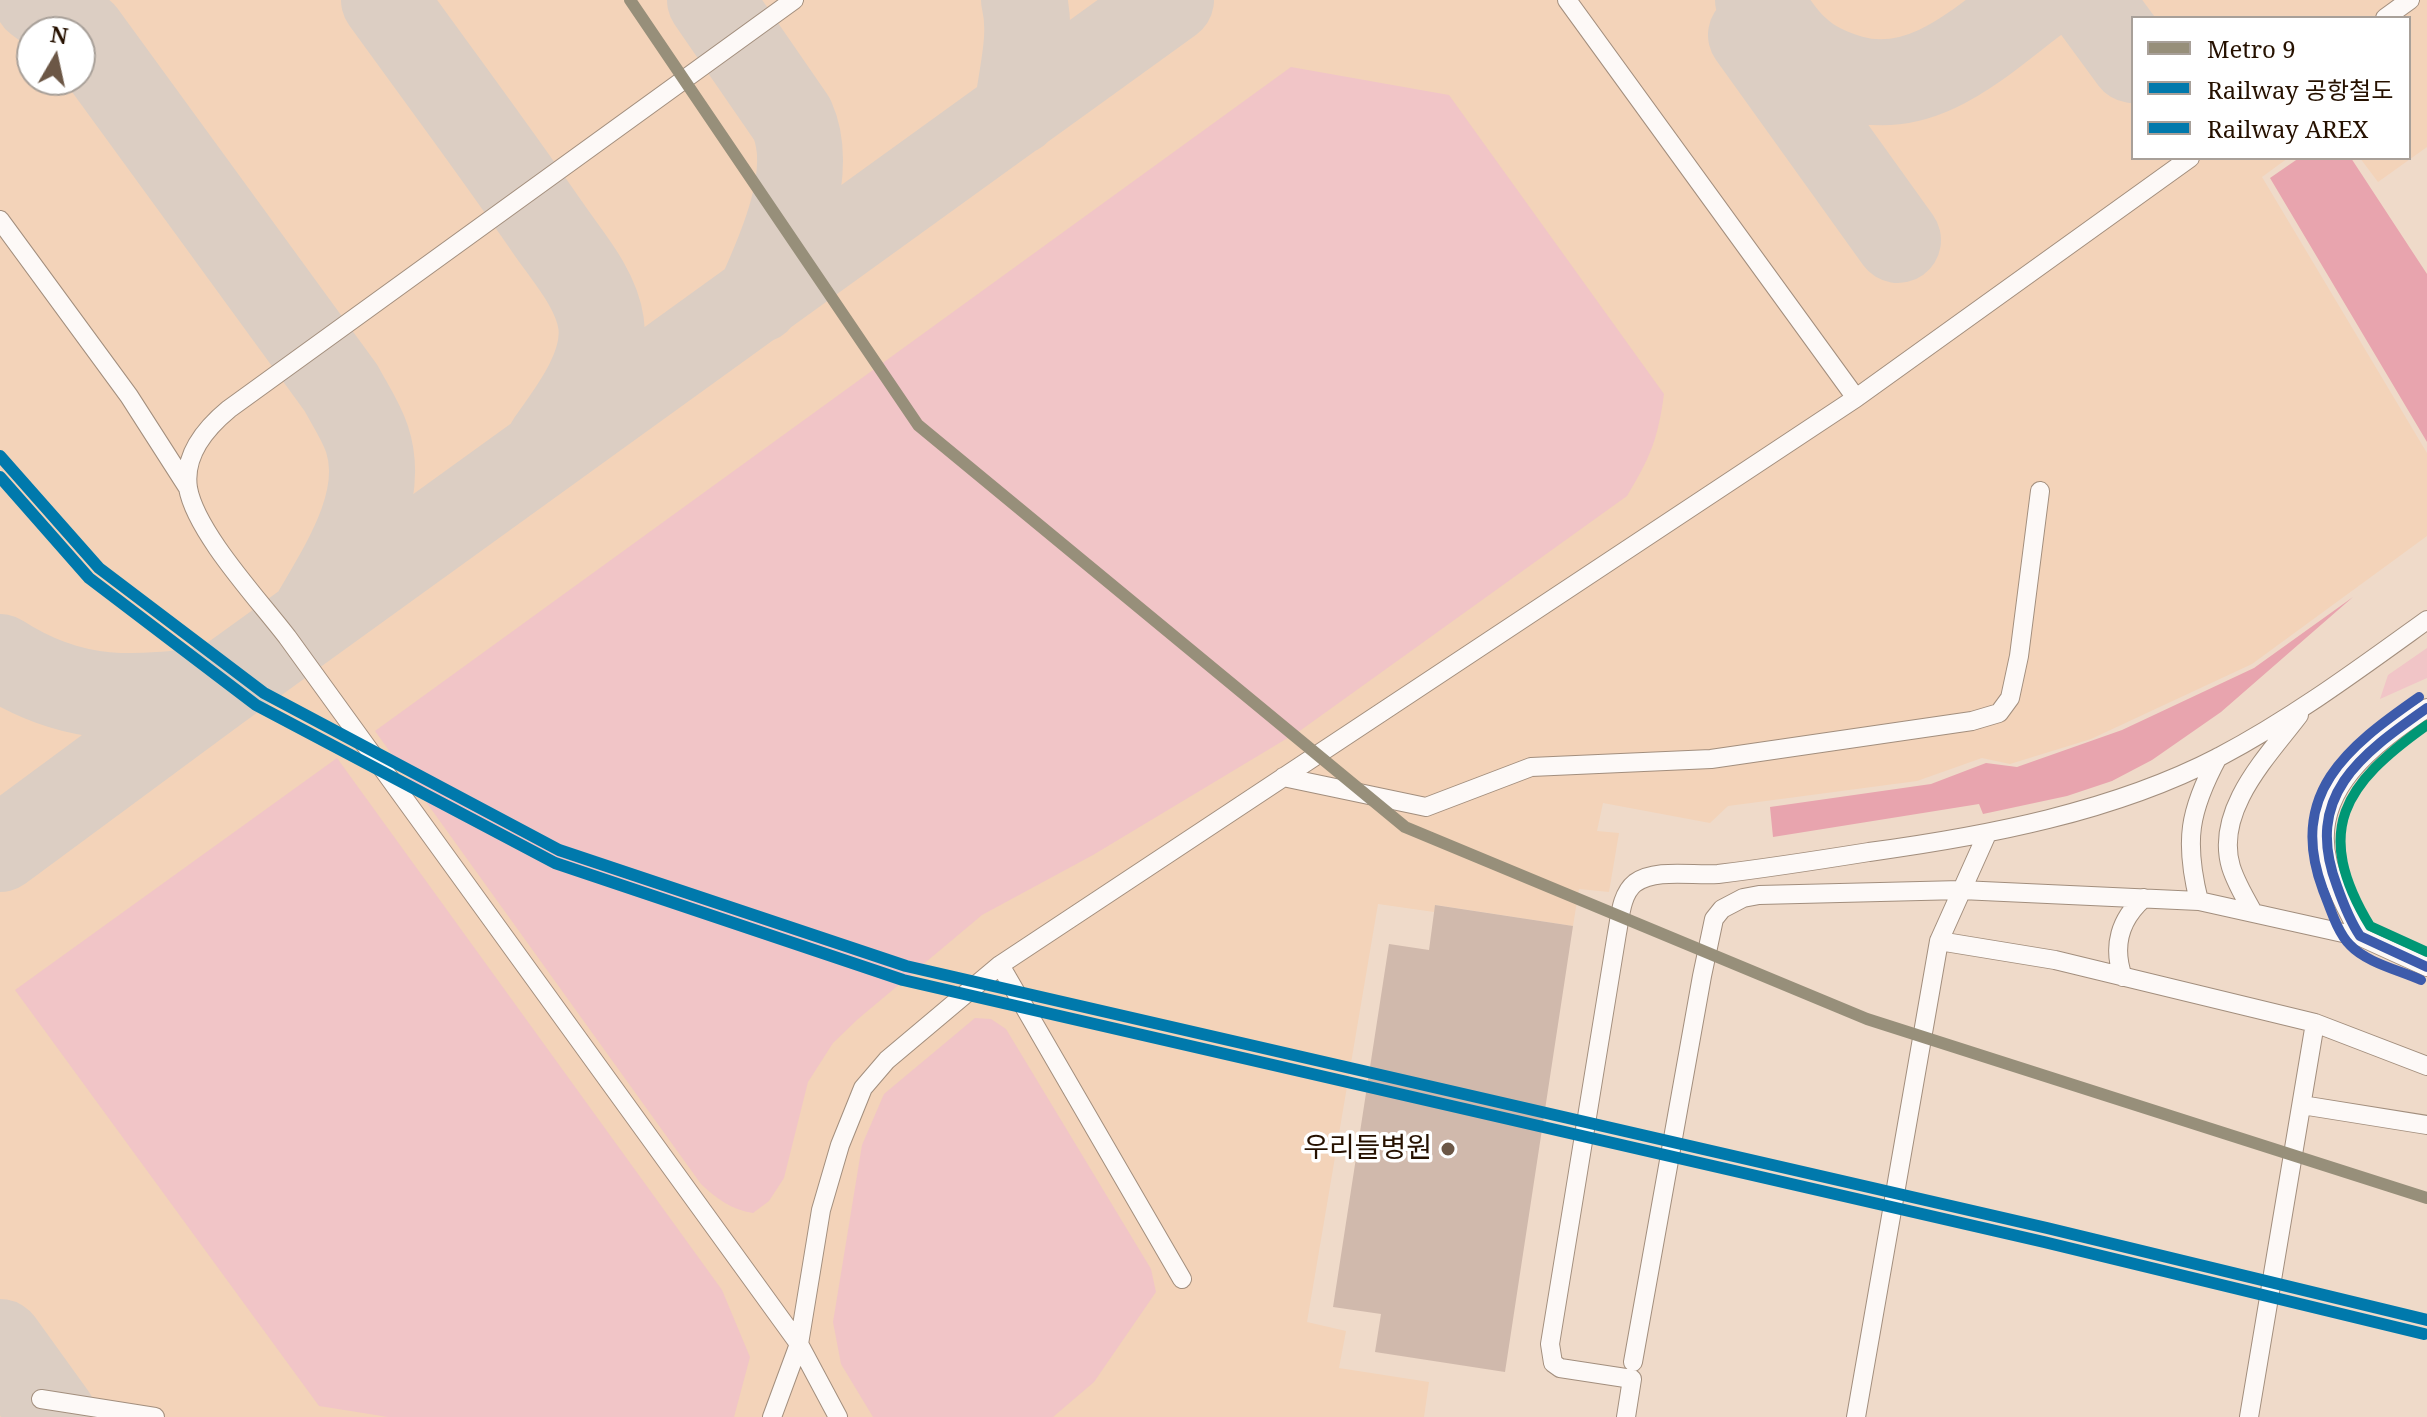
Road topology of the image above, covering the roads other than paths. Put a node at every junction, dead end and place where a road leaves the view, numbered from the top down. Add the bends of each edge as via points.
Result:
1 (794, 0) edge
2 (1567, 0) edge
3 (2410, 0) edge
4 (2388, 16) edge
5 (2187, 160) edge
6 (0, 220) edge
7 (1856, 398) junction
8 (188, 488) junction
9 (2040, 491) dead end
10 (2427, 620) edge
11 (2427, 708) edge
12 (2303, 709) junction
13 (2218, 757) junction
14 (1283, 777) junction
15 (1987, 834) junction
16 (1961, 890) junction
17 (2144, 898) junction
18 (2199, 901) junction
19 (2253, 912) junction
20 (2361, 937) junction
21 (1939, 941) junction
22 (1000, 965) junction
23 (2427, 967) edge
24 (2123, 977) junction
25 (2315, 1023) junction
26 (2427, 1066) edge
27 (2302, 1105) junction
28 (2427, 1125) edge
29 (1182, 1279) dead end
30 (799, 1344) junction
31 (1632, 1371) junction
32 (41, 1399) dead end
33 (155, 1417) edge
34 (772, 1417) edge
35 (838, 1417) edge
36 (1626, 1417) edge
37 (1856, 1417) edge
38 (2249, 1417) edge

1 - 8 lane via 229,409 200,438
2 - 7 lane
3 - 4 lane
5 - 7 lane
6 - 8 lane via 129,396
7 - 14 lane
8 - 30 lane via 211,537
9 - 14 lane via 2019,656 2010,698 1999,713 1711,759 1531,767 1426,807
10 - 12 lane
11 - 20 lane via 2380,740 2349,772 2330,805 2327,860
12 - 13 lane
12 - 19 lane via 2247,785 2228,837 2230,865
13 - 15 lane via 2161,783
13 - 18 lane via 2190,832
14 - 22 lane
15 - 16 lane
15 - 31 lane via 1716,874 1649,876 1630,888 1617,933 1550,1355 1560,1368
16 - 17 lane
16 - 21 lane
16 - 31 lane via 1775,893 1743,898 1714,919
17 - 18 lane
17 - 24 lane via 2122,926 2117,947
18 - 19 lane
19 - 20 lane
20 - 23 lane
21 - 24 lane
21 - 37 lane
22 - 29 lane
22 - 30 lane via 887,1060 863,1088 821,1210
24 - 25 lane
25 - 26 lane
25 - 27 lane
27 - 28 lane
27 - 38 lane
30 - 34 lane
30 - 35 lane
31 - 36 lane
32 - 33 lane

